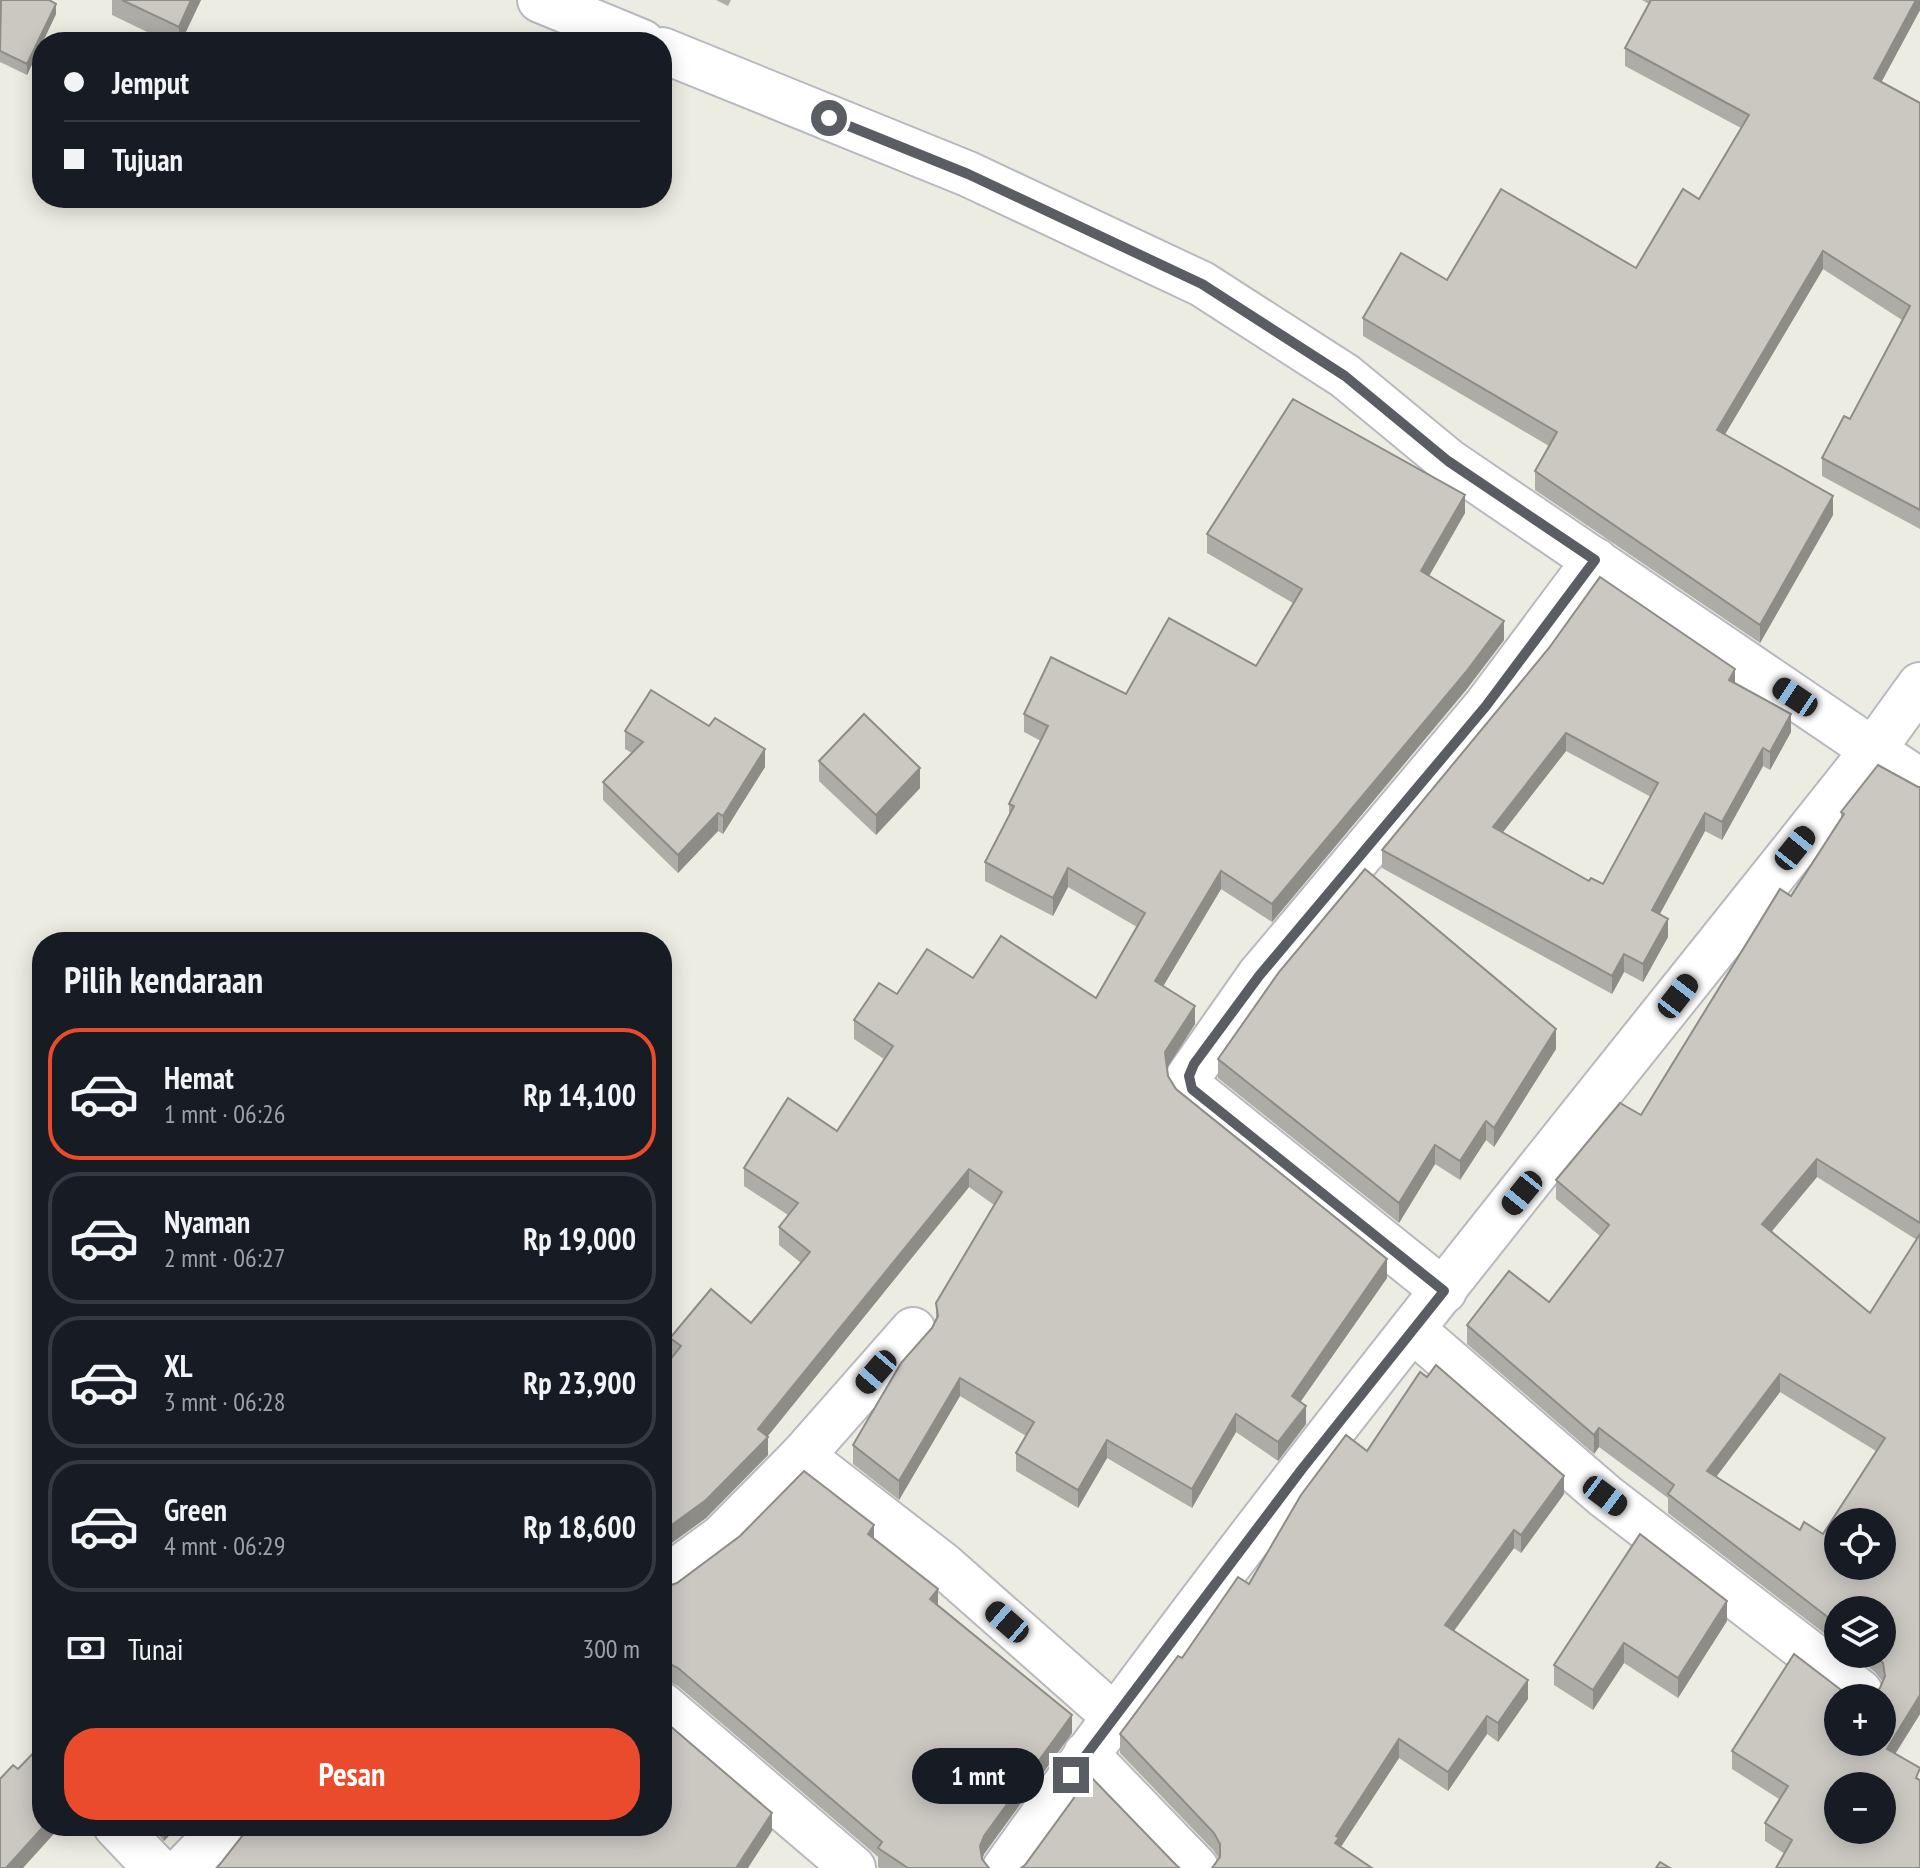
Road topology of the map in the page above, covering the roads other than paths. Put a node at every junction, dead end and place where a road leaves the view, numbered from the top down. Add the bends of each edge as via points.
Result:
1 (540, 0) edge
2 (618, 32) edge
3 (672, 54) edge
4 (1595, 560) junction
5 (1920, 685) edge
6 (1873, 750) junction
7 (1920, 781) edge
8 (1444, 1291) junction
9 (913, 1330) dead end
10 (1413, 1330) junction
11 (802, 1456) junction
12 (672, 1574) edge
13 (1850, 1684) edge
14 (672, 1714) edge
15 (1114, 1716) junction
16 (1086, 1754) junction
17 (126, 1836) edge
18 (215, 1836) edge
19 (156, 1868) edge
20 (184, 1868) edge
21 (853, 1868) edge
22 (1005, 1868) edge
23 (1196, 1868) edge

1 - 2 street
3 - 4 street via 968,174 1202,284 1345,376 1448,461
4 - 6 street
4 - 8 street via 1486,706 1259,976 1189,1076 1192,1089
5 - 6 street
6 - 7 street
6 - 8 street
8 - 10 street
9 - 11 street
10 - 13 street via 1605,1496
10 - 15 street
11 - 12 street via 722,1537
11 - 15 street via 943,1565
14 - 21 street
15 - 16 street
16 - 22 street
16 - 23 street
17 - 19 street
18 - 20 street

